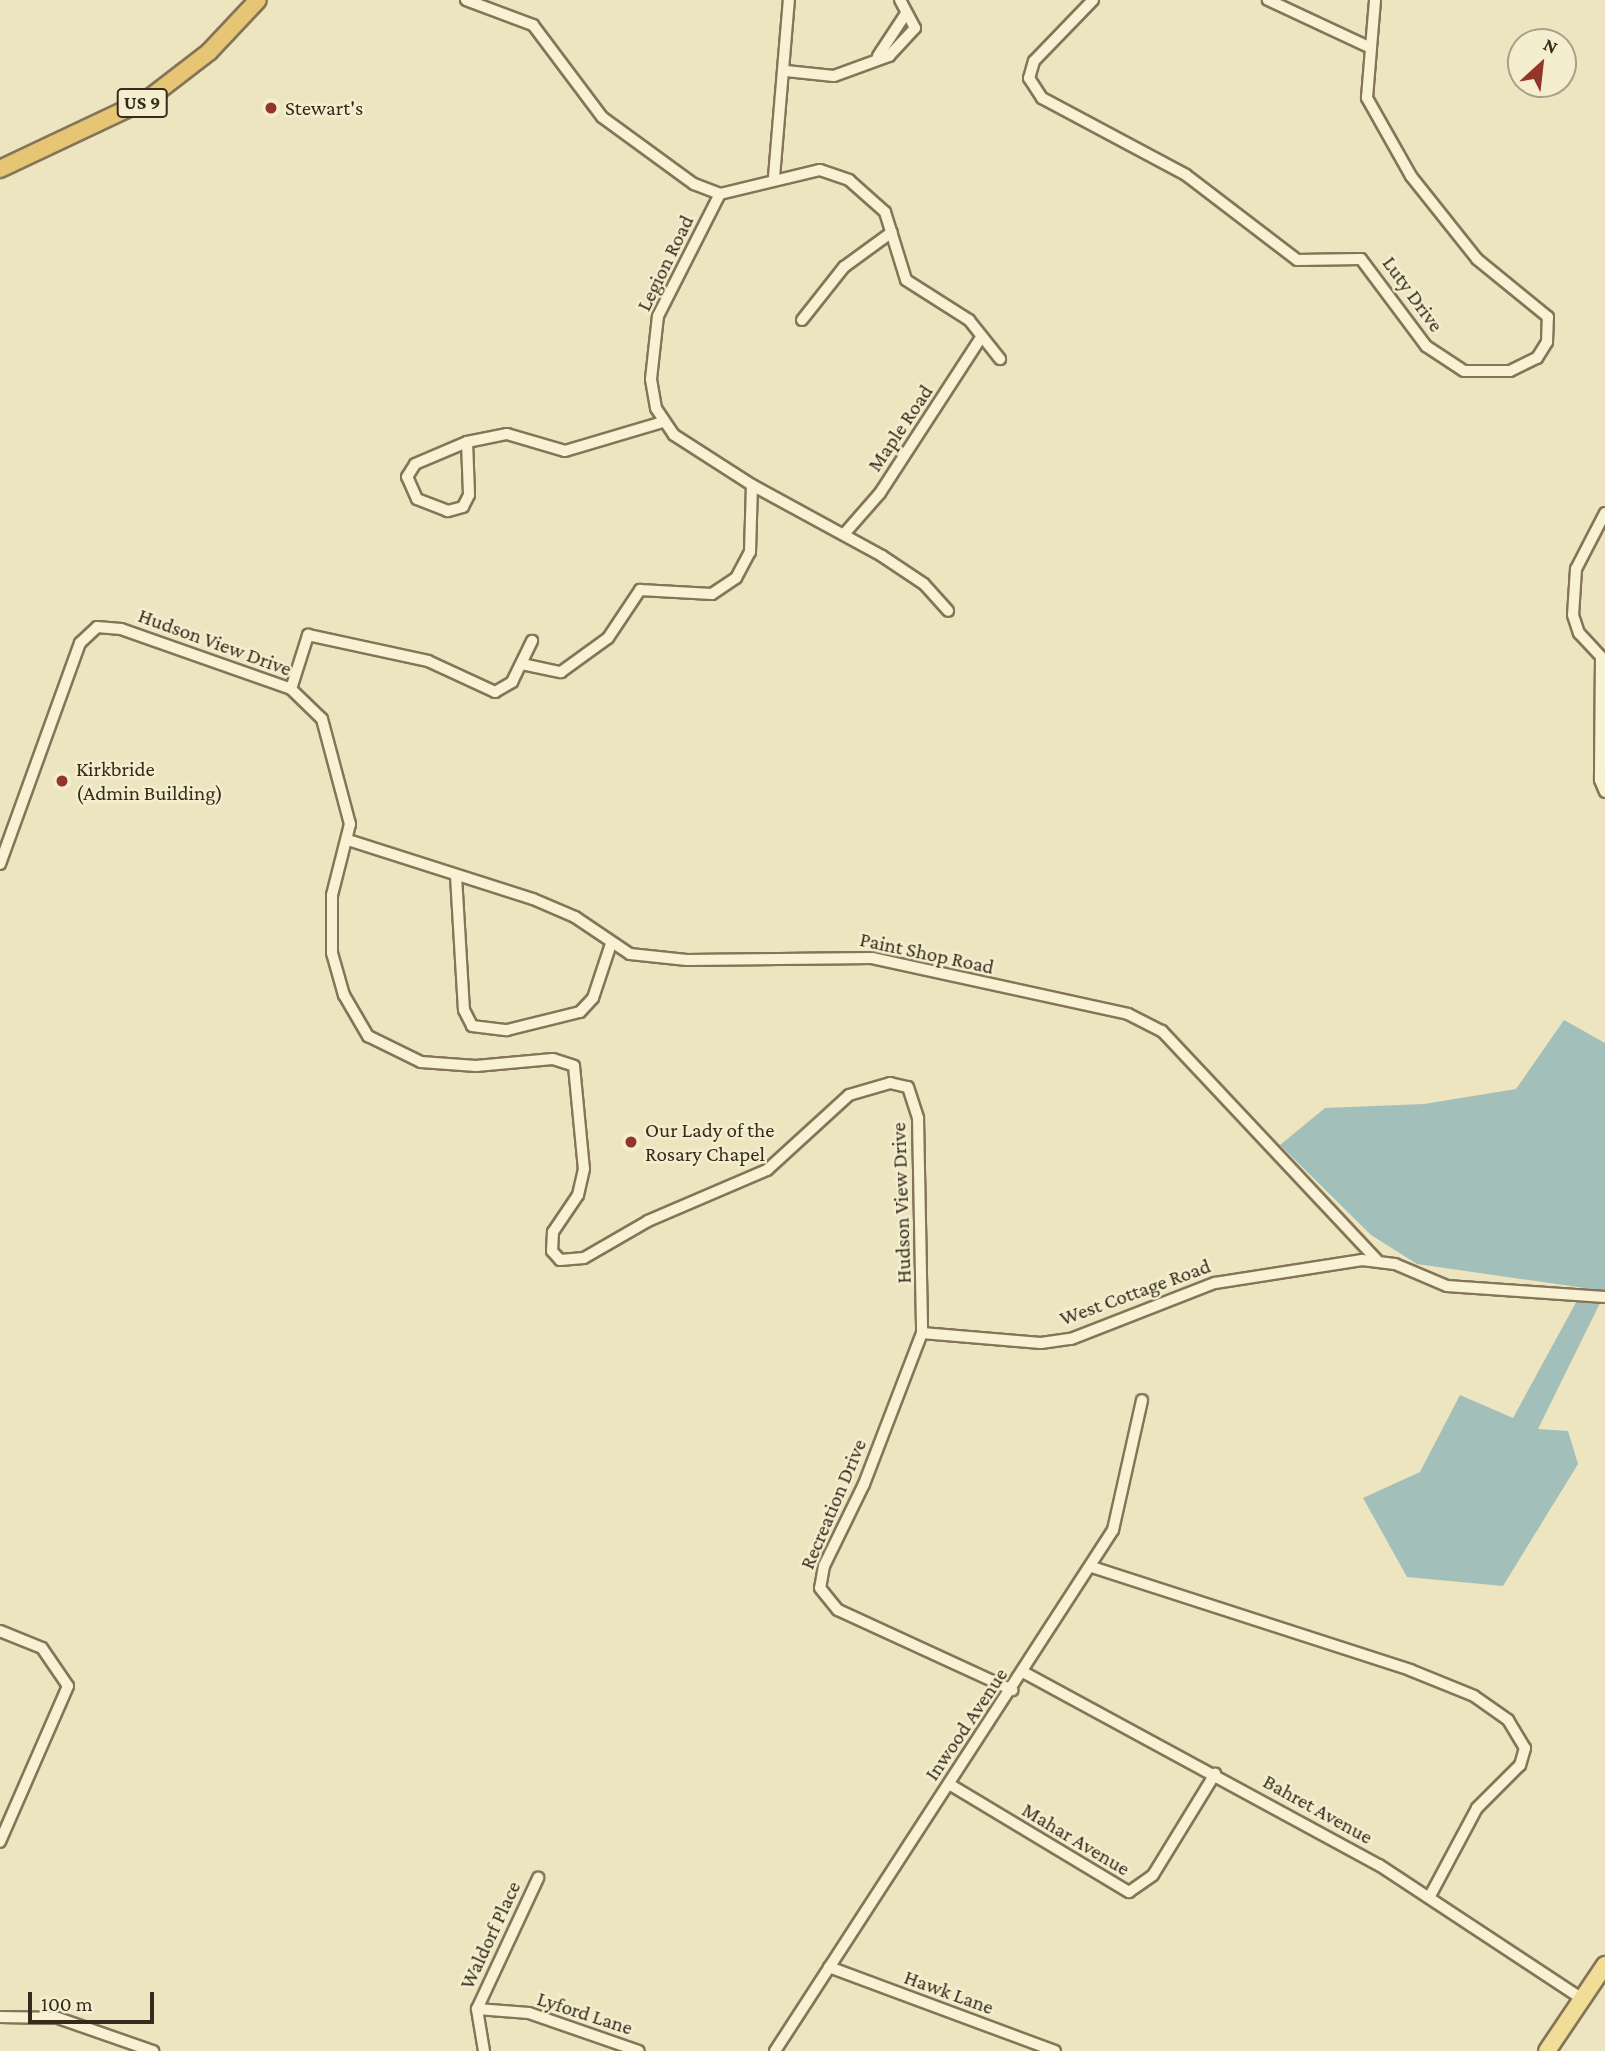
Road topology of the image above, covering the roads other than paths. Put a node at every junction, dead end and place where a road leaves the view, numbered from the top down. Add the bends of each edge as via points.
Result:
1 (258, 0) edge
2 (466, 0) edge
3 (789, 0) edge
4 (900, 0) edge
5 (1093, 0) edge
6 (1268, 0) edge
7 (1375, 0) edge
8 (905, 15) junction
9 (1371, 48) junction
10 (878, 56) junction
11 (786, 71) junction
12 (0, 169) edge
13 (774, 177) junction
14 (720, 194) junction
15 (891, 232) junction
16 (802, 320) dead end
17 (980, 339) junction
18 (1000, 359) dead end
19 (663, 422) junction
20 (467, 442) junction
21 (752, 485) junction
22 (1605, 513) edge
23 (845, 533) junction
24 (948, 611) dead end
25 (532, 641) dead end
26 (1603, 656) edge
27 (522, 664) junction
28 (291, 689) junction
29 (1605, 792) edge
30 (348, 840) junction
31 (0, 864) edge
32 (456, 876) junction
33 (611, 944) junction
34 (1376, 1259) junction
35 (1605, 1297) edge
36 (922, 1333) junction
37 (903, 1387) joint
38 (1142, 1399) dead end
39 (1092, 1567) junction
40 (0, 1631) edge
41 (1023, 1672) junction
42 (1012, 1690) junction
43 (1214, 1774) junction
44 (949, 1784) junction
45 (0, 1842) edge
46 (538, 1878) dead end
47 (1430, 1896) junction
48 (1605, 1965) edge
49 (829, 1967) junction
50 (1582, 1998) junction
51 (477, 2009) junction
52 (1, 2020) edge
53 (153, 2051) edge
54 (484, 2051) edge
55 (639, 2051) edge
56 (775, 2051) edge
57 (1055, 2051) edge
58 (1547, 2051) edge

1 - 12 highway, US 9 via 204,57 148,100
2 - 14 street via 533,25 602,117 663,166
3 - 11 street
4 - 8 street
5 - 9 street, Luty Drive via 1034,61 1028,78 1042,98 1186,175 1297,260 1361,259 1426,346 1464,371 1525,365 1547,342 1548,317 1477,259 1411,176 1367,97
6 - 9 street
7 - 9 street, Luty Drive
8 - 10 street
8 - 10 street via 915,28 890,55
10 - 11 street via 863,69 834,76
11 - 13 street
13 - 14 street
13 - 15 street via 820,170 849,180 877,201
14 - 19 street, Legion Road via 653,336 652,379
15 - 16 street via 844,267
15 - 17 street via 906,280 969,320
17 - 18 street
17 - 23 street, Maple Road via 880,493
19 - 20 street via 565,451 507,434
19 - 21 street
20 - 20 street via 415,464 407,477 417,499 448,512 463,507 470,481
21 - 23 street
21 - 27 street via 750,552 720,590 691,597 640,590 608,638 561,671
22 - 26 street via 1576,569 1573,592 1578,633
23 - 24 street via 924,584
25 - 27 street
26 - 29 street via 1600,780
27 - 28 street via 506,688 492,692 428,661 307,635
28 - 30 street, Hudson View Drive via 317,711 329,735 346,795
28 - 31 street, Hudson View Drive via 121,629 92,629 79,643
30 - 32 street, Paint Shop Road
30 - 36 street, Hudson View Drive via 332,895 331,939 344,995 368,1036 421,1062 477,1066 553,1059 577,1071 583,1178 552,1232 555,1256 578,1261 648,1221 767,1170 839,1101 897,1083 912,1092 918,1110
32 - 33 street, Paint Shop Road via 566,912
32 - 33 street via 464,1010 472,1026 507,1030 580,1012 593,998
33 - 34 street, Paint Shop Road via 674,960 872,958 1128,1014 1162,1031
34 - 35 street, West Cottage Road via 1447,1286
34 - 36 street, West Cottage Road via 1215,1283 1072,1339 1041,1343
36 - 37 street, Hudson View Drive
37 - 42 street, Recreation Drive via 824,1566 822,1593 838,1610
38 - 39 street, Inwood Avenue via 1121,1507
39 - 41 street, Inwood Avenue
39 - 47 street via 1410,1670 1474,1696 1508,1720 1525,1748 1520,1765 1477,1808
40 - 45 street via 27,1640 54,1659 68,1686
41 - 42 street, Inwood Avenue
41 - 43 street, Bahret Avenue
42 - 44 street, Inwood Avenue
43 - 44 street, Mahar Avenue via 1153,1875 1129,1892
43 - 47 street, Bahret Avenue
44 - 49 street, Inwood Avenue
46 - 51 street, Waldorf Place
47 - 50 street, Bahret Avenue
48 - 50 main road
49 - 56 street, Inwood Avenue
49 - 57 street, Hawk Lane
50 - 58 main road
51 - 54 street, Waldorf Place
51 - 55 street, Lyford Lane via 529,2013
52 - 53 street via 58,2018

